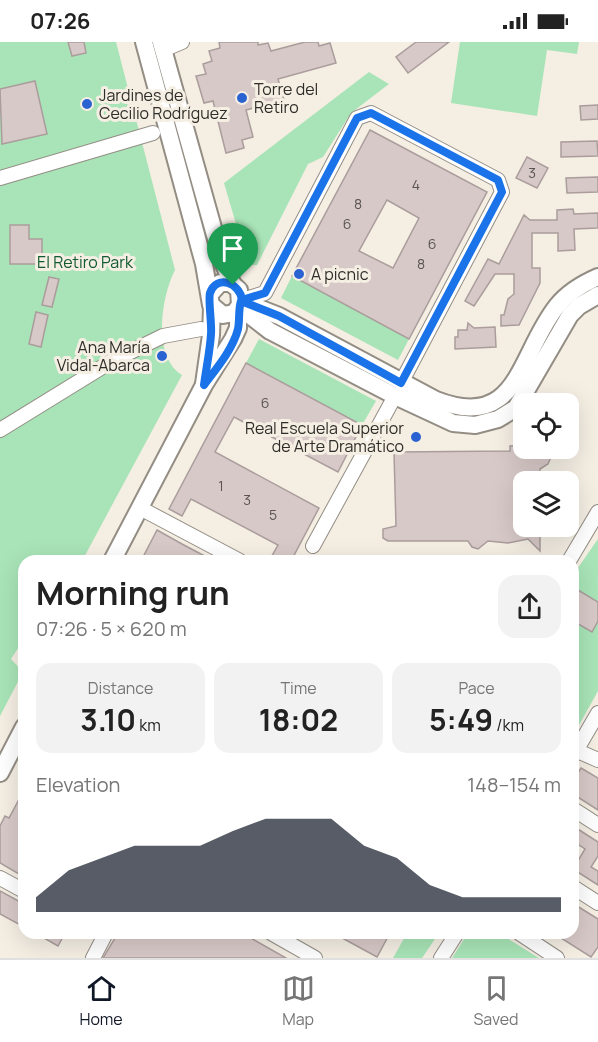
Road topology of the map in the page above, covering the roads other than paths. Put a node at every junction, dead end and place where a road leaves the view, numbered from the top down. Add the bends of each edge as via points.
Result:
1 (144, 42) edge
2 (183, 42) edge
3 (162, 46) edge
4 (153, 133) dead end
5 (0, 178) edge
6 (598, 277) edge
7 (233, 285) junction
8 (598, 295) edge
9 (211, 301) junction
10 (240, 304) junction
11 (201, 329) dead end
12 (204, 385) junction
13 (398, 390) junction
14 (0, 430) edge
15 (140, 508) junction
16 (598, 512) edge
17 (313, 546) dead end
18 (115, 555) edge
19 (229, 555) edge
20 (573, 555) edge
21 (598, 713) edge
22 (18, 738) edge
23 (579, 744) edge
24 (579, 754) edge
25 (598, 760) edge
26 (0, 772) edge
27 (579, 813) edge
28 (598, 825) edge
29 (0, 878) edge
30 (18, 888) edge
31 (579, 891) edge
32 (598, 903) edge
33 (102, 939) edge
34 (282, 939) edge
35 (453, 939) edge
36 (528, 939) edge
37 (93, 958) edge
38 (315, 958) edge
39 (441, 958) edge
40 (557, 958) edge

1 - 9 main road
2 - 3 street
3 - 7 main road via 222,260
4 - 5 street
6 - 13 main road via 579,286 557,306 514,382 492,404 457,408
7 - 9 main road via 220,283
7 - 10 main road via 239,290
8 - 13 main road via 570,315 516,408 498,419 474,425 453,423
9 - 10 main road via 223,315
9 - 12 main road via 211,340
10 - 12 main road via 238,328
10 - 13 main road via 270,331
10 - 13 street via 265,293 357,118 371,113 498,180 502,192
11 - 14 street via 163,336 112,361
12 - 15 main road
13 - 17 street
15 - 18 main road
15 - 19 street
16 - 20 street
21 - 23 street
22 - 26 main road
24 - 25 street
27 - 28 street
29 - 30 street
31 - 32 street
33 - 37 street
34 - 38 street
35 - 39 street
36 - 40 street

